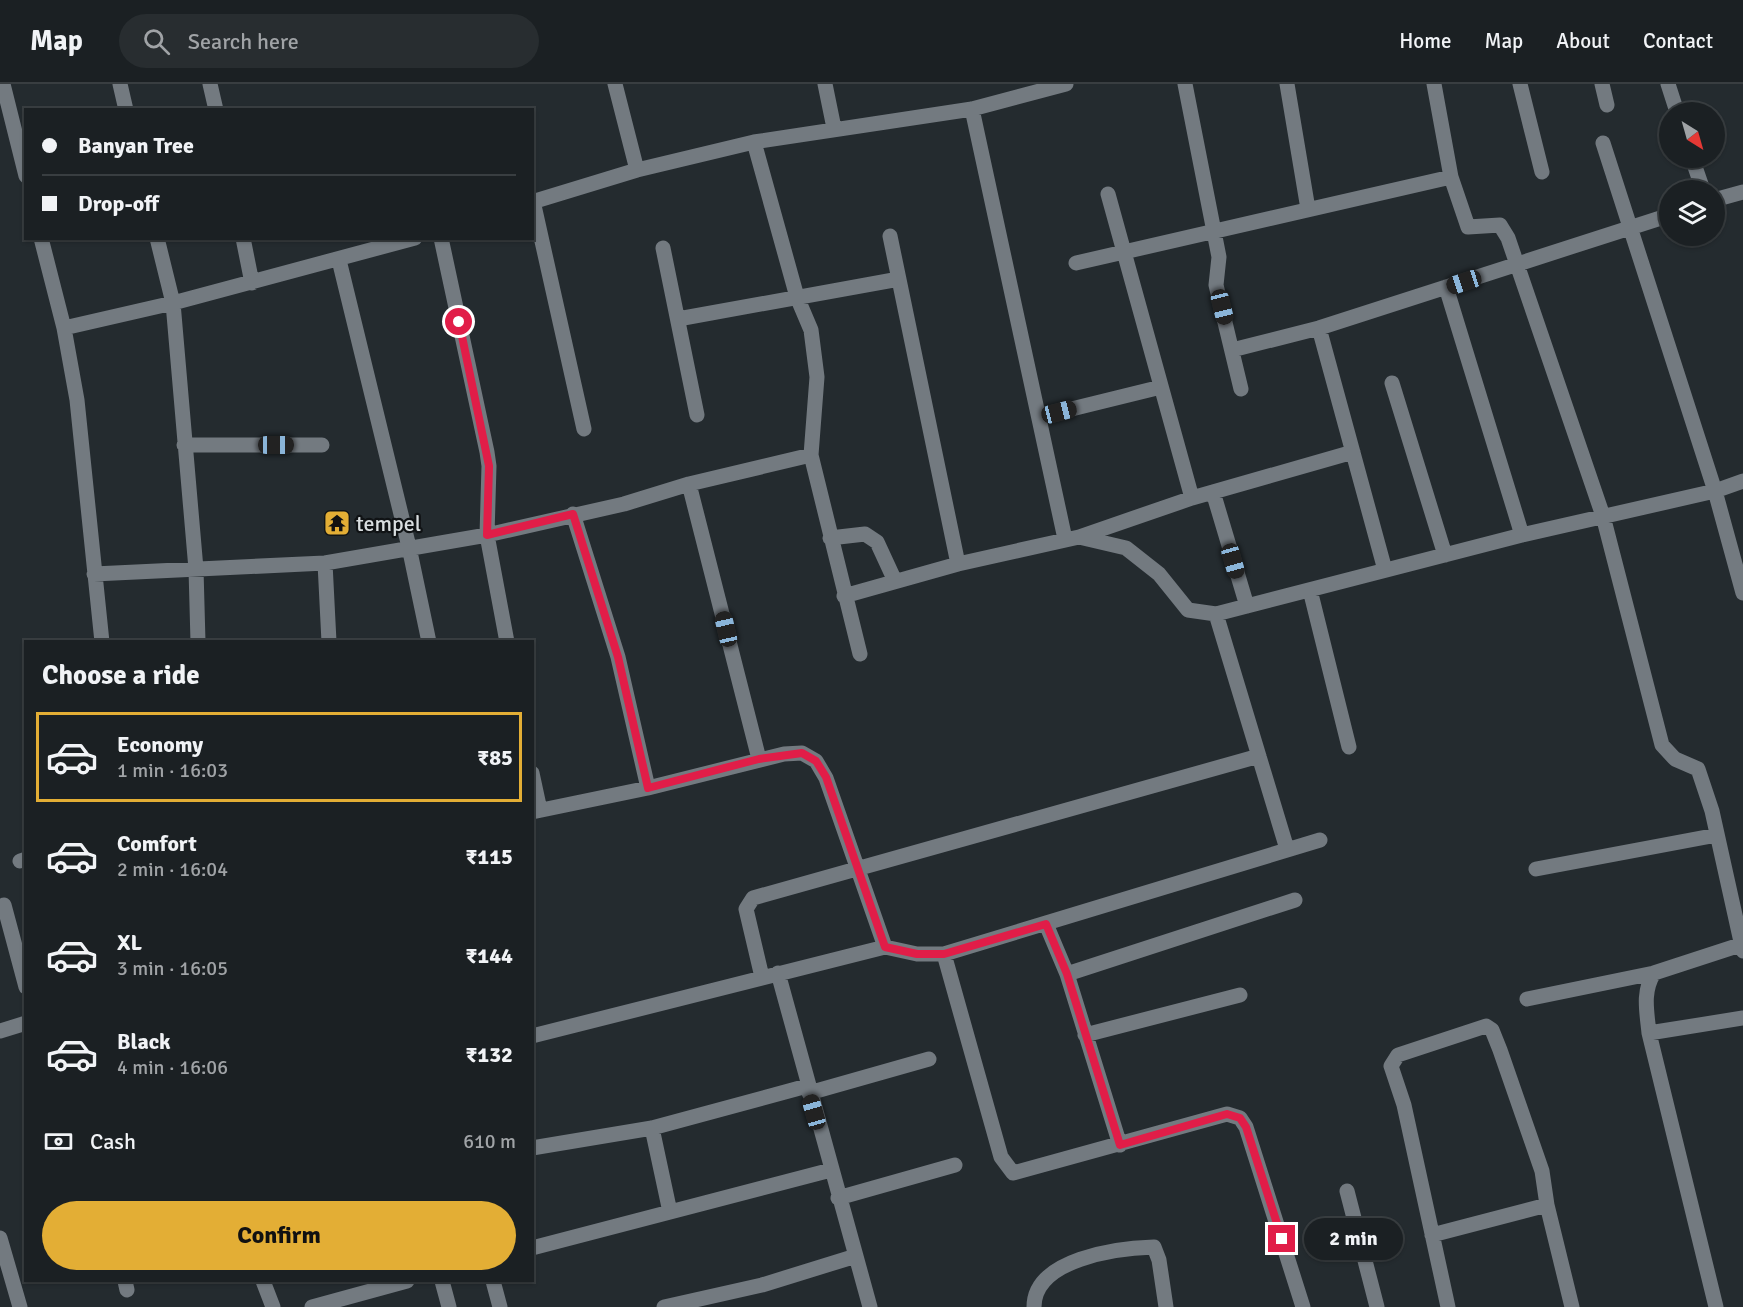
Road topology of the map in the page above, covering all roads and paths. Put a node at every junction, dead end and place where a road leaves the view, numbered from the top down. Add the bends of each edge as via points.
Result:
1 (3, 84) edge
2 (120, 84) edge
3 (210, 84) edge
4 (615, 84) edge
5 (825, 84) edge
6 (1066, 84) edge
7 (1185, 84) edge
8 (1287, 84) edge
9 (1434, 84) edge
10 (1520, 84) edge
11 (1602, 84) edge
12 (1668, 84) edge
13 (1674, 102) edge
14 (1607, 105) dead end
15 (126, 108) edge
16 (216, 108) edge
17 (972, 108) junction
18 (834, 128) junction
19 (754, 142) junction
20 (1603, 143) dead end
21 (24, 168) edge
22 (637, 170) junction
23 (1542, 172) dead end
24 (1451, 177) junction
25 (1740, 193) edge
26 (1108, 194) dead end
27 (1725, 197) edge
28 (534, 202) edge
29 (534, 206) edge
30 (1743, 209) edge
31 (1308, 210) junction
32 (1659, 219) edge
33 (1629, 229) junction
34 (1214, 231) junction
35 (890, 236) dead end
36 (41, 240) edge
37 (157, 240) edge
38 (243, 240) edge
39 (408, 240) edge
40 (441, 240) edge
41 (663, 248) dead end
42 (1124, 252) junction
43 (339, 260) junction
44 (1076, 262) dead end
45 (1517, 265) junction
46 (899, 279) junction
47 (252, 283) junction
48 (1446, 287) junction
49 (797, 297) junction
50 (173, 303) junction
51 (678, 320) junction
52 (63, 327) junction
53 (1319, 328) junction
54 (1232, 350) junction
55 (1392, 383) dead end
56 (1161, 387) junction
57 (1241, 389) dead end
58 (698, 415) dead end
59 (1039, 417) junction
60 (584, 429) dead end
61 (184, 445) junction
62 (322, 445) dead end
63 (1353, 452) junction
64 (811, 455) junction
65 (1743, 482) edge
66 (689, 484) junction
67 (1715, 491) junction
68 (1213, 492) junction
69 (1192, 498) junction
70 (573, 514) junction
71 (1604, 516) junction
72 (487, 535) junction
73 (1522, 535) junction
74 (830, 538) junction
75 (1072, 538) junction
76 (409, 547) junction
77 (1445, 555) junction
78 (324, 563) junction
79 (958, 564) junction
80 (196, 569) junction
81 (1385, 570) junction
82 (94, 574) junction
83 (895, 581) junction
84 (1310, 590) junction
85 (1743, 593) edge
86 (844, 596) junction
87 (1247, 606) junction
88 (1216, 614) junction
89 (102, 640) edge
90 (198, 640) edge
91 (329, 640) edge
92 (429, 640) edge
93 (507, 640) edge
94 (860, 654) dead end
95 (1349, 747) dead end
96 (1259, 756) junction
97 (759, 759) junction
98 (648, 788) junction
99 (534, 792) edge
100 (536, 811) edge
101 (1717, 835) junction
102 (1320, 840) dead end
103 (1287, 849) junction
104 (1536, 869) dead end
105 (857, 870) junction
106 (1295, 900) dead end
107 (4, 905) dead end
108 (1046, 924) junction
109 (885, 947) junction
110 (1742, 947) edge
111 (944, 954) junction
112 (778, 973) junction
113 (1067, 974) junction
114 (1654, 974) junction
115 (762, 977) junction
116 (24, 980) edge
117 (1240, 995) dead end
118 (1527, 999) dead end
119 (1743, 1018) edge
120 (24, 1024) edge
121 (0, 1031) edge
122 (1648, 1033) junction
123 (534, 1035) edge
124 (1085, 1035) junction
125 (929, 1059) dead end
126 (808, 1090) junction
127 (652, 1128) junction
128 (1120, 1145) junction
129 (534, 1148) edge
130 (955, 1165) dead end
131 (831, 1170) junction
132 (1347, 1191) dead end
133 (838, 1198) junction
134 (1547, 1205) junction
135 (670, 1212) junction
136 (1432, 1235) junction
137 (0, 1238) edge
138 (534, 1247) edge
139 (856, 1256) junction
140 (263, 1282) edge
141 (403, 1282) edge
142 (442, 1282) edge
143 (493, 1282) edge
144 (728, 1300) edge
145 (20, 1307) edge
146 (273, 1307) edge
147 (312, 1307) edge
148 (449, 1307) edge
149 (500, 1307) edge
150 (664, 1307) edge
151 (870, 1307) edge
152 (1034, 1307) edge
153 (1166, 1307) edge
154 (1303, 1307) edge
155 (1377, 1307) edge
156 (1448, 1307) edge
157 (1572, 1307) edge
158 (1716, 1307) edge

1 - 21 street
2 - 15 street
3 - 16 street
4 - 22 street
5 - 18 street
6 - 17 street
7 - 34 street
8 - 31 street
9 - 24 street
10 - 23 street
11 - 14 street
12 - 13 street
17 - 18 street
17 - 59 street
18 - 19 street
19 - 22 street
19 - 49 street
20 - 33 street
22 - 28 street
24 - 31 street
24 - 45 street via 1468,227 1500,225
25 - 27 street
25 - 30 street
26 - 42 street
29 - 60 street
31 - 34 street
32 - 33 street
33 - 45 street
33 - 67 street
34 - 42 street
34 - 54 street via 1219,257 1216,285
35 - 46 street
36 - 52 street
37 - 50 street
38 - 47 street
39 - 43 street
40 - 72 street via 487,452
41 - 51 street
42 - 44 street
42 - 56 street
43 - 47 street
43 - 76 street
45 - 48 street
45 - 71 street
46 - 49 street
46 - 79 street
47 - 50 street
48 - 53 street
48 - 73 street
49 - 51 street
49 - 64 street via 811,330 818,377
50 - 52 street
50 - 61 street
51 - 58 street
52 - 82 street via 77,400
53 - 54 street
53 - 63 street
54 - 57 street
55 - 77 street
56 - 59 street
56 - 69 street
59 - 75 street
61 - 62 street
61 - 80 street
63 - 68 street
63 - 81 street
64 - 66 street
64 - 74 street
65 - 67 street
66 - 70 street via 624,504
66 - 97 street
67 - 71 street
67 - 85 street
68 - 69 street
68 - 87 street
69 - 75 street
70 - 72 street
70 - 98 street via 618,657
71 - 73 street
71 - 101 street via 1662,745 1675,759 1698,769
72 - 76 street
72 - 93 street
73 - 77 street
74 - 83 street via 865,534 877,542
74 - 86 street
75 - 79 street
75 - 88 street via 1126,548 1160,574 1188,610
76 - 78 street
76 - 92 street
77 - 81 street
78 - 80 street
78 - 91 street
79 - 83 street
80 - 82 street
80 - 90 street
81 - 84 street
82 - 89 street
83 - 86 street
84 - 87 street
84 - 95 street
86 - 94 street
87 - 88 street
88 - 96 street
96 - 103 street
96 - 105 street
97 - 98 street
97 - 105 street via 802,753 816,761 826,777
98 - 100 street
99 - 100 street
101 - 104 street
101 - 110 street
102 - 103 street
103 - 108 street
105 - 109 street
105 - 115 street via 764,894 748,902
106 - 113 street
107 - 116 street
108 - 111 street
108 - 113 street
109 - 111 street via 917,954
109 - 112 street
110 - 114 street
111 - 128 street via 1001,1157 1013,1173
112 - 115 street
112 - 126 street
113 - 124 street
114 - 118 street
114 - 122 street via 1645,995
115 - 123 street
117 - 124 street
119 - 122 street
120 - 121 street
122 - 158 street
124 - 128 street
125 - 126 street
126 - 127 street
126 - 131 street
127 - 129 street
127 - 135 street
128 - 154 street via 1227,1114 1240,1118
130 - 133 street
131 - 133 street
131 - 135 street
132 - 155 street
133 - 139 street
134 - 136 street
134 - 136 street via 1542,1171 1500,1050 1492,1030 1479,1027 1398,1055 1391,1066 1404,1105
134 - 157 street
135 - 138 street
136 - 156 street
137 - 145 street
139 - 144 street
139 - 151 street
140 - 146 street
141 - 147 street
142 - 148 street
143 - 149 street
144 - 150 street
152 - 153 street via 1040,1285 1050,1274 1073,1262 1131,1248 1154,1247

